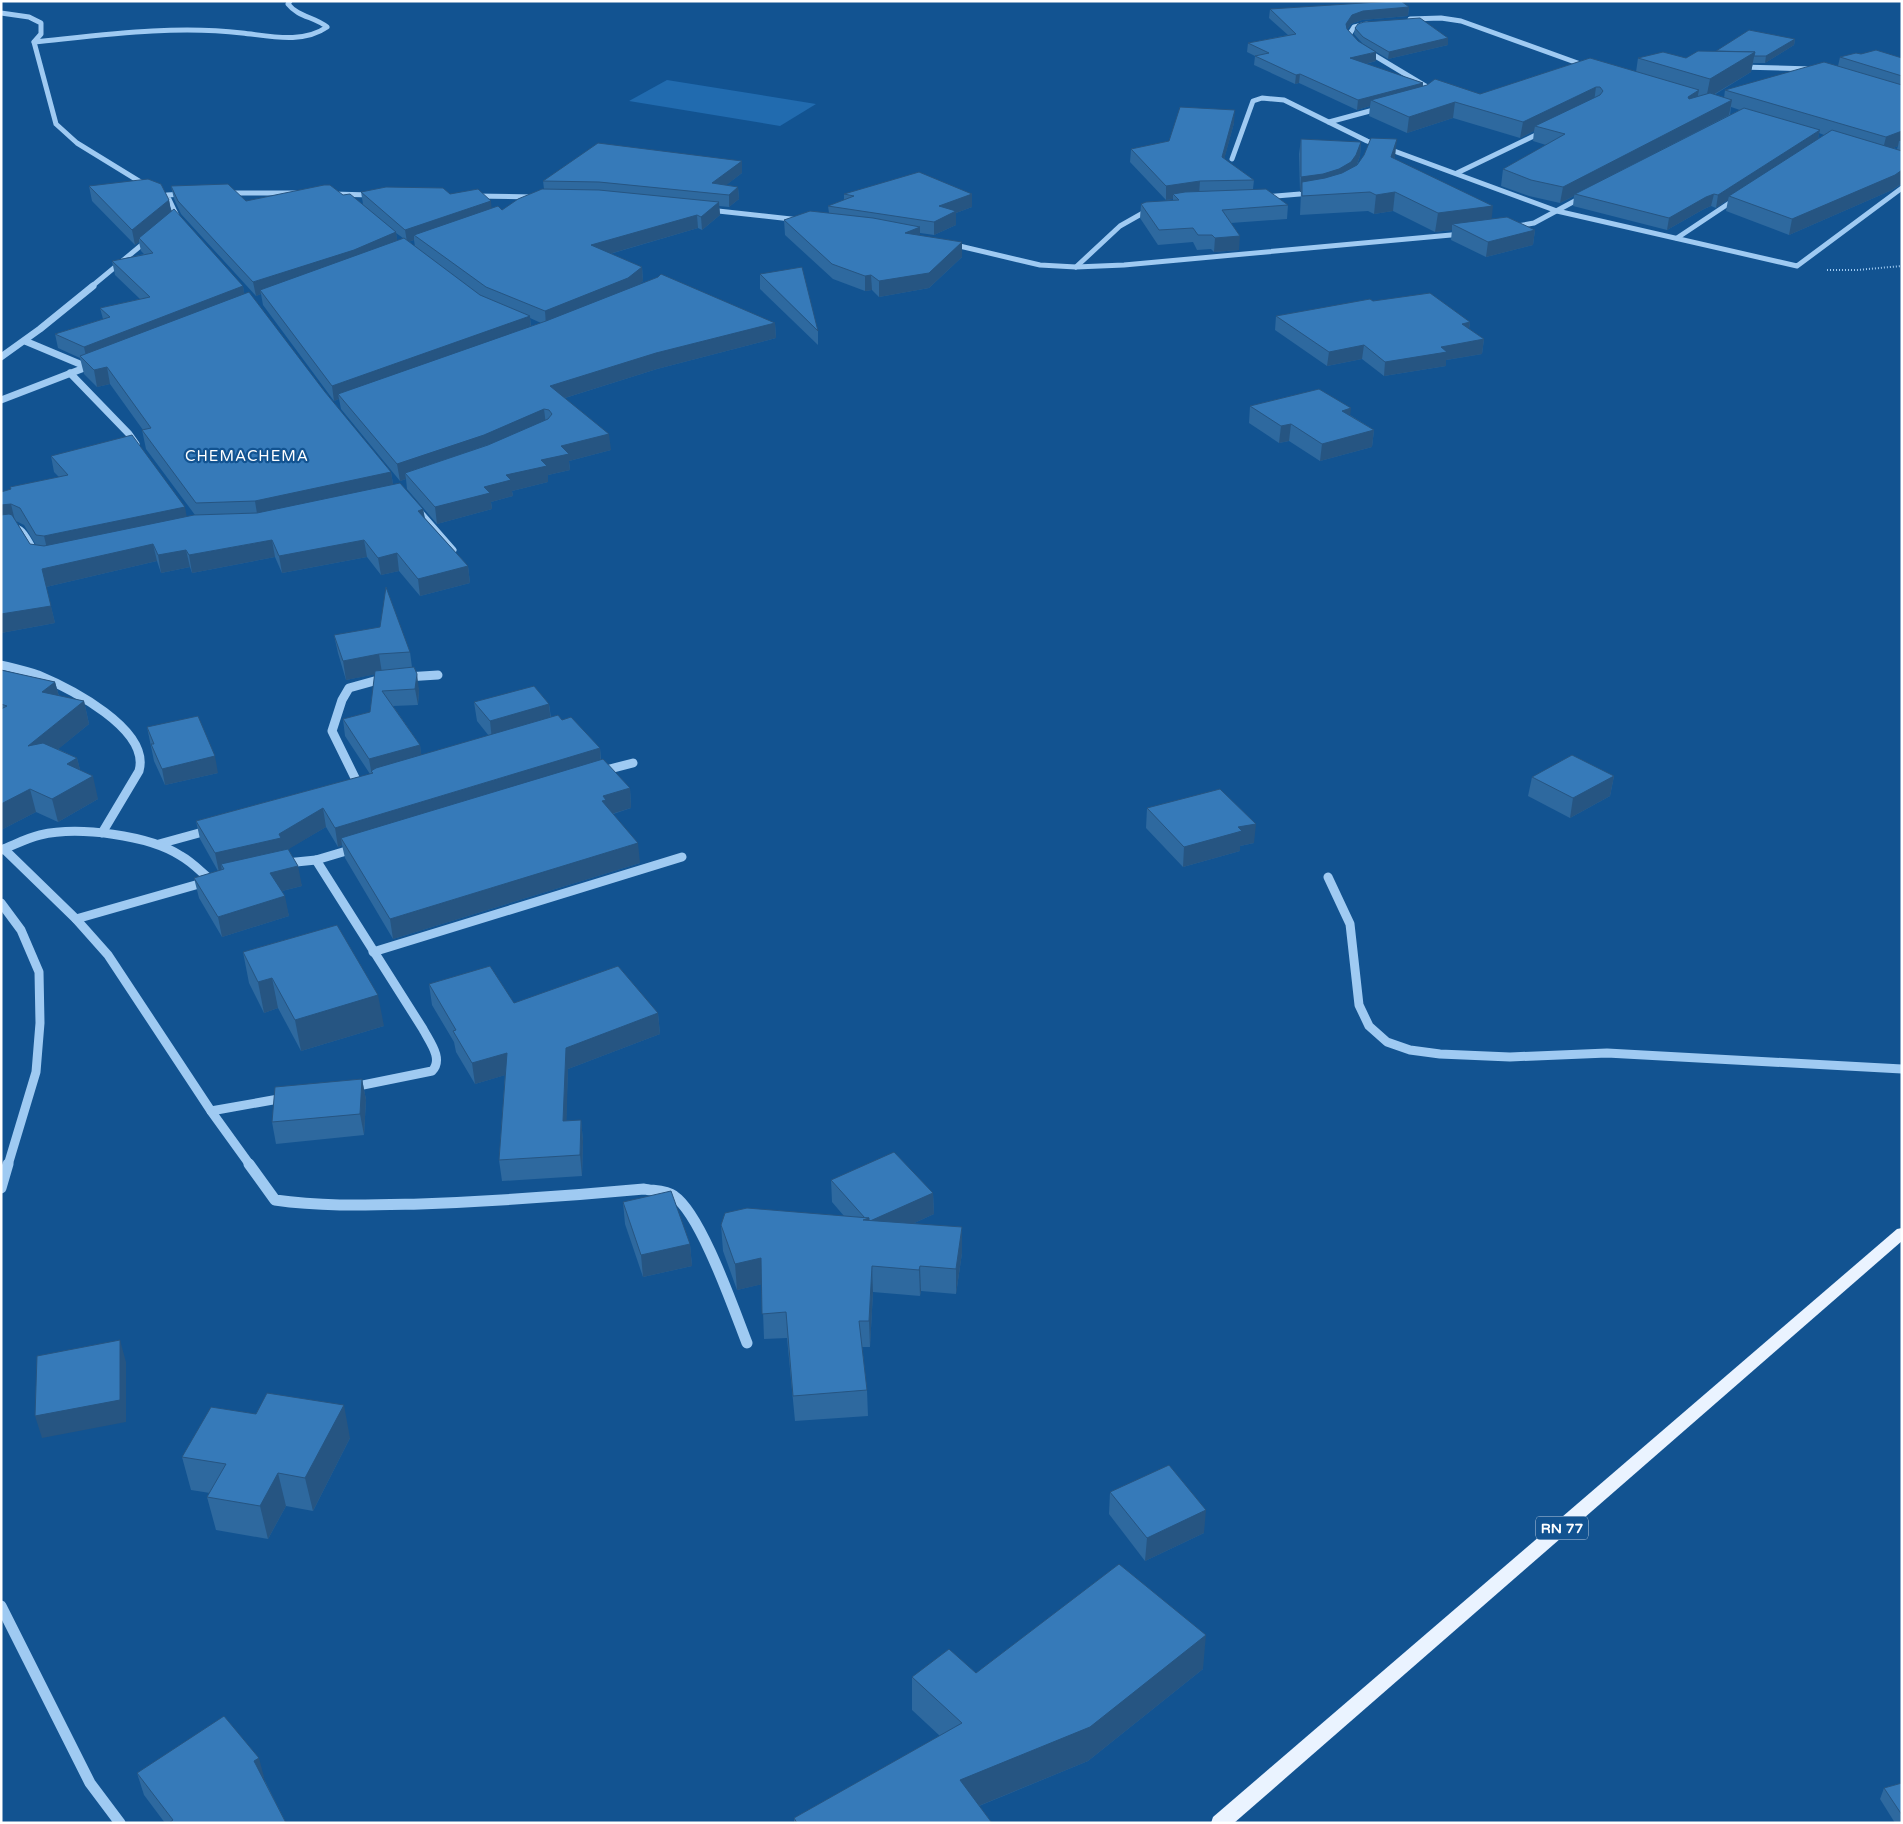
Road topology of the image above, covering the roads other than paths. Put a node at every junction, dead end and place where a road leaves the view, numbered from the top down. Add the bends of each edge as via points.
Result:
1 (290, 1) edge
2 (1, 13) edge
3 (1403, 20) edge
4 (1371, 23) edge
5 (34, 42) junction
6 (1733, 67) edge
7 (1592, 68) edge
8 (1820, 71) edge
9 (1424, 96) edge
10 (1386, 106) edge
11 (1329, 122) junction
12 (1552, 127) edge
13 (1367, 142) junction
14 (1366, 150) edge
15 (1232, 159) dead end
16 (1457, 173) junction
17 (150, 187) edge
18 (1902, 188) edge
19 (1323, 192) edge
20 (1746, 192) edge
21 (216, 193) edge
22 (305, 193) edge
23 (191, 194) edge
24 (325, 194) edge
25 (344, 194) junction
26 (1588, 194) edge
27 (381, 195) edge
28 (465, 196) edge
29 (1261, 197) edge
30 (350, 200) edge
31 (527, 204) edge
32 (1156, 208) edge
33 (706, 209) edge
34 (1557, 211) junction
35 (177, 216) junction
36 (809, 221) edge
37 (170, 222) edge
38 (184, 224) edge
39 (1509, 228) edge
40 (1468, 233) edge
41 (153, 235) edge
42 (1677, 238) junction
43 (944, 242) edge
44 (1797, 266) joint
45 (1076, 267) junction
46 (25, 341) junction
47 (1, 356) edge
48 (96, 364) edge
49 (87, 367) junction
50 (70, 373) junction
51 (1, 400) edge
52 (139, 448) edge
53 (409, 500) edge
54 (1, 528) edge
55 (457, 554) edge
56 (42, 558) edge
57 (1, 665) edge
58 (438, 674) dead end
59 (401, 677) edge
60 (392, 678) edge
61 (633, 763) dead end
62 (589, 775) edge
63 (368, 783) edge
64 (359, 786) junction
65 (349, 790) edge
66 (217, 828) edge
67 (102, 833) junction
68 (160, 844) junction
69 (364, 846) edge
70 (3, 849) edge
71 (682, 857) dead end
72 (316, 860) junction
73 (275, 865) edge
74 (1328, 877) dead end
75 (1, 903) edge
76 (76, 919) junction
77 (372, 952) junction
78 (1902, 1069) edge
79 (347, 1088) edge
80 (298, 1096) edge
81 (211, 1111) junction
82 (1, 1188) edge
83 (1902, 1232) edge
84 (747, 1343) dead end
85 (1, 1606) edge
86 (120, 1823) edge
87 (1220, 1823) edge

1 - 5 street via 288,4 293,10 313,17 327,27 318,33 297,37 193,29
2 - 5 street via 29,17 40,23 40,34
3 - 7 street via 1441,18 1461,21
4 - 9 street via 1354,27 1349,35 1360,47 1432,90
5 - 17 street via 56,124 77,143
6 - 8 street
10 - 11 street
11 - 13 street
11 - 15 street via 1284,100 1262,98 1254,101
12 - 16 street
13 - 14 street
13 - 16 street
16 - 34 street
18 - 44 street
19 - 29 street
20 - 42 street
21 - 22 street
23 - 35 street via 165,194
24 - 25 street
25 - 27 street
25 - 30 street
26 - 34 street
28 - 31 street via 545,197
32 - 45 street via 1138,213
33 - 36 street
34 - 39 street via 1534,223
34 - 42 street
35 - 37 street
35 - 38 street
40 - 45 street
41 - 46 street
42 - 44 street
43 - 45 street via 1040,265
46 - 47 street
46 - 49 street
48 - 49 street
49 - 50 street
50 - 51 street
50 - 52 street
53 - 55 street
54 - 56 street via 20,528 37,557
57 - 67 street via 41,676 86,699 116,720 136,743 142,759 137,775
58 - 59 street
60 - 64 street via 349,688 332,732
61 - 62 street
63 - 64 street
64 - 65 street
66 - 68 street
67 - 68 street
67 - 70 street via 61,831 38,835
68 - 76 street via 215,879
69 - 72 street
70 - 76 street
71 - 77 street
72 - 73 street
72 - 77 street
74 - 78 street via 1350,924 1359,1005 1369,1026 1387,1042 1410,1050 1510,1057 1607,1053
75 - 82 street via 21,930 40,972 36,1072
76 - 81 street via 108,955
77 - 79 street via 422,1029 437,1057 436,1067 432,1072
80 - 81 street
81 - 84 street via 275,1200 308,1206 351,1206 644,1189 672,1195 697,1226
83 - 87 main road, RN 77
85 - 86 street via 90,1783

